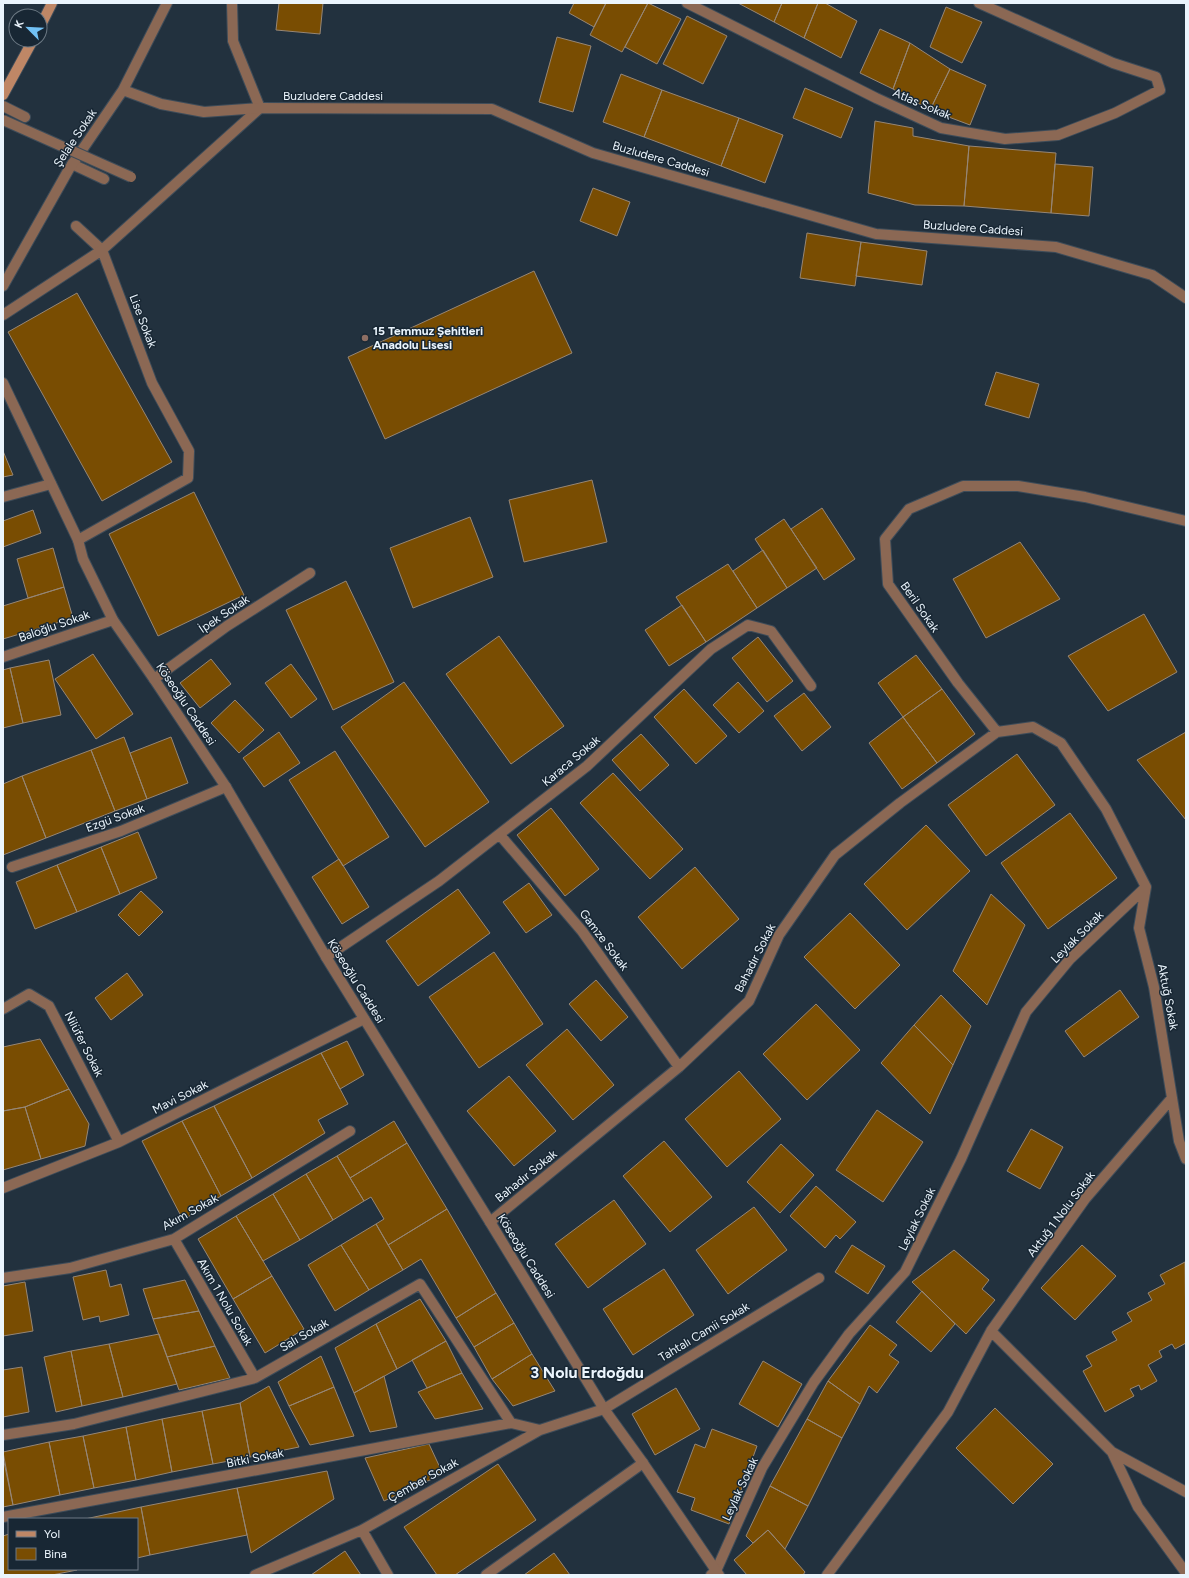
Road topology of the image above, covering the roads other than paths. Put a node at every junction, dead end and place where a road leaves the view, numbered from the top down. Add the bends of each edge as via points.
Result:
1 (167, 3) edge
2 (232, 3) edge
3 (687, 3) edge
4 (979, 3) edge
5 (29, 48) edge
6 (123, 90) junction
7 (3, 95) edge
8 (3, 106) edge
9 (260, 108) junction
10 (25, 117) dead end
11 (3, 120) edge
12 (72, 164) junction
13 (131, 177) dead end
14 (104, 179) dead end
15 (76, 226) dead end
16 (102, 250) junction
17 (3, 286) edge
18 (1186, 298) edge
19 (3, 315) edge
20 (3, 383) edge
21 (51, 484) junction
22 (3, 497) edge
23 (1186, 521) edge
24 (78, 540) junction
25 (310, 573) dead end
26 (113, 620) junction
27 (3, 657) edge
28 (154, 679) junction
29 (811, 686) dead end
30 (997, 732) junction
31 (226, 788) junction
32 (500, 834) junction
33 (12, 867) dead end
34 (1146, 887) junction
35 (326, 957) junction
36 (3, 1009) edge
37 (364, 1019) junction
38 (679, 1067) junction
39 (1172, 1098) junction
40 (350, 1131) dead end
41 (119, 1142) junction
42 (1186, 1159) edge
43 (3, 1188) edge
44 (490, 1222) junction
45 (174, 1239) junction
46 (3, 1278) edge
47 (819, 1278) dead end
48 (991, 1331) junction
49 (255, 1378) junction
50 (604, 1409) junction
51 (511, 1423) junction
52 (540, 1430) junction
53 (3, 1435) edge
54 (1112, 1452) junction
55 (643, 1463) junction
56 (1186, 1492) edge
57 (3, 1517) edge
58 (362, 1530) junction
59 (1186, 1573) edge
60 (715, 1574) edge
61 (255, 1575) edge
62 (388, 1575) edge
63 (486, 1575) edge
64 (827, 1575) edge

1 - 6 street, Şelale Sokak
2 - 9 street via 233,41
3 - 4 street, Atlas Sokak via 941,128 1005,139 1058,135 1115,113 1160,90 1156,77 1113,63
5 - 7 main road
6 - 9 street, Buzludere Caddesi via 162,104 204,112
6 - 12 street, Şelale Sokak
8 - 10 street
9 - 16 street
9 - 18 street, Buzludere Caddesi via 492,109 593,153 876,234 1056,247 1152,275
11 - 13 street, bridge
12 - 14 street
12 - 17 street, Şelale Sokak
15 - 16 street
16 - 19 street
16 - 24 street, Lise Sokak via 152,383 189,451 188,478
20 - 21 street, Köseoğlu Caddesi
21 - 22 street
21 - 24 street, Köseoğlu Caddesi
23 - 30 street, Beril Sokak via 1085,497 1018,486 963,486 909,509 885,539 888,584 958,683
24 - 26 street, Köseoğlu Caddesi via 83,559
25 - 28 street, İpek Sokak via 227,626
26 - 27 street, Baloğlu Sokak
26 - 28 street, Köseoğlu Caddesi
28 - 31 street, Köseoğlu Caddesi
29 - 32 street, Karaca Sokak via 771,631 748,625 711,649 587,766
30 - 34 street via 1033,727 1061,743 1106,809
30 - 38 street, Bahadır Sokak via 900,803 835,855 779,935 749,1001
31 - 33 street, Ezgü Sokak via 121,831
31 - 35 street, Köseoğlu Caddesi
32 - 35 street, Karaca Sokak via 439,880
32 - 38 street, Gamze Sokak via 582,931
34 - 39 street, Aktuğ Sokak via 1139,928 1154,987
34 - 60 street, Leylak Sokak via 1070,959 1026,1012 962,1159 905,1272 849,1334 814,1382 762,1468
35 - 37 street, Köseoğlu Caddesi
36 - 41 street, Nilüfer Sokak via 29,994 49,1006
37 - 41 street, Mavi Sokak
37 - 44 street, Köseoğlu Caddesi
38 - 44 street, Bahadır Sokak
39 - 42 street, Aktuğ Sokak via 1179,1141
39 - 48 street, Aktuğ 1 Nolu Sokak via 1085,1199
40 - 45 street, Akım Sokak
41 - 43 street, Mavi Sokak
44 - 50 street, Köseoğlu Caddesi
45 - 46 street, Akım Sokak via 70,1268
45 - 49 street, Akım 1 Nolu Sokak
47 - 50 street, Tahtalı Camii Sokak
48 - 54 street
48 - 64 street, Aktuğ 1 Nolu Sokak via 948,1412
49 - 51 street, Salı Sokak via 420,1284
49 - 53 street, Salı Sokak via 74,1424
50 - 52 street, Çember Sokak
50 - 55 street, Köseoğlu Caddesi
51 - 52 street
51 - 57 street, Bitki Sokak
52 - 58 street, Çember Sokak
54 - 56 street
54 - 59 street via 1138,1507
55 - 60 street, Köseoğlu Caddesi
55 - 63 street
58 - 61 street, Çember Sokak
58 - 62 street

